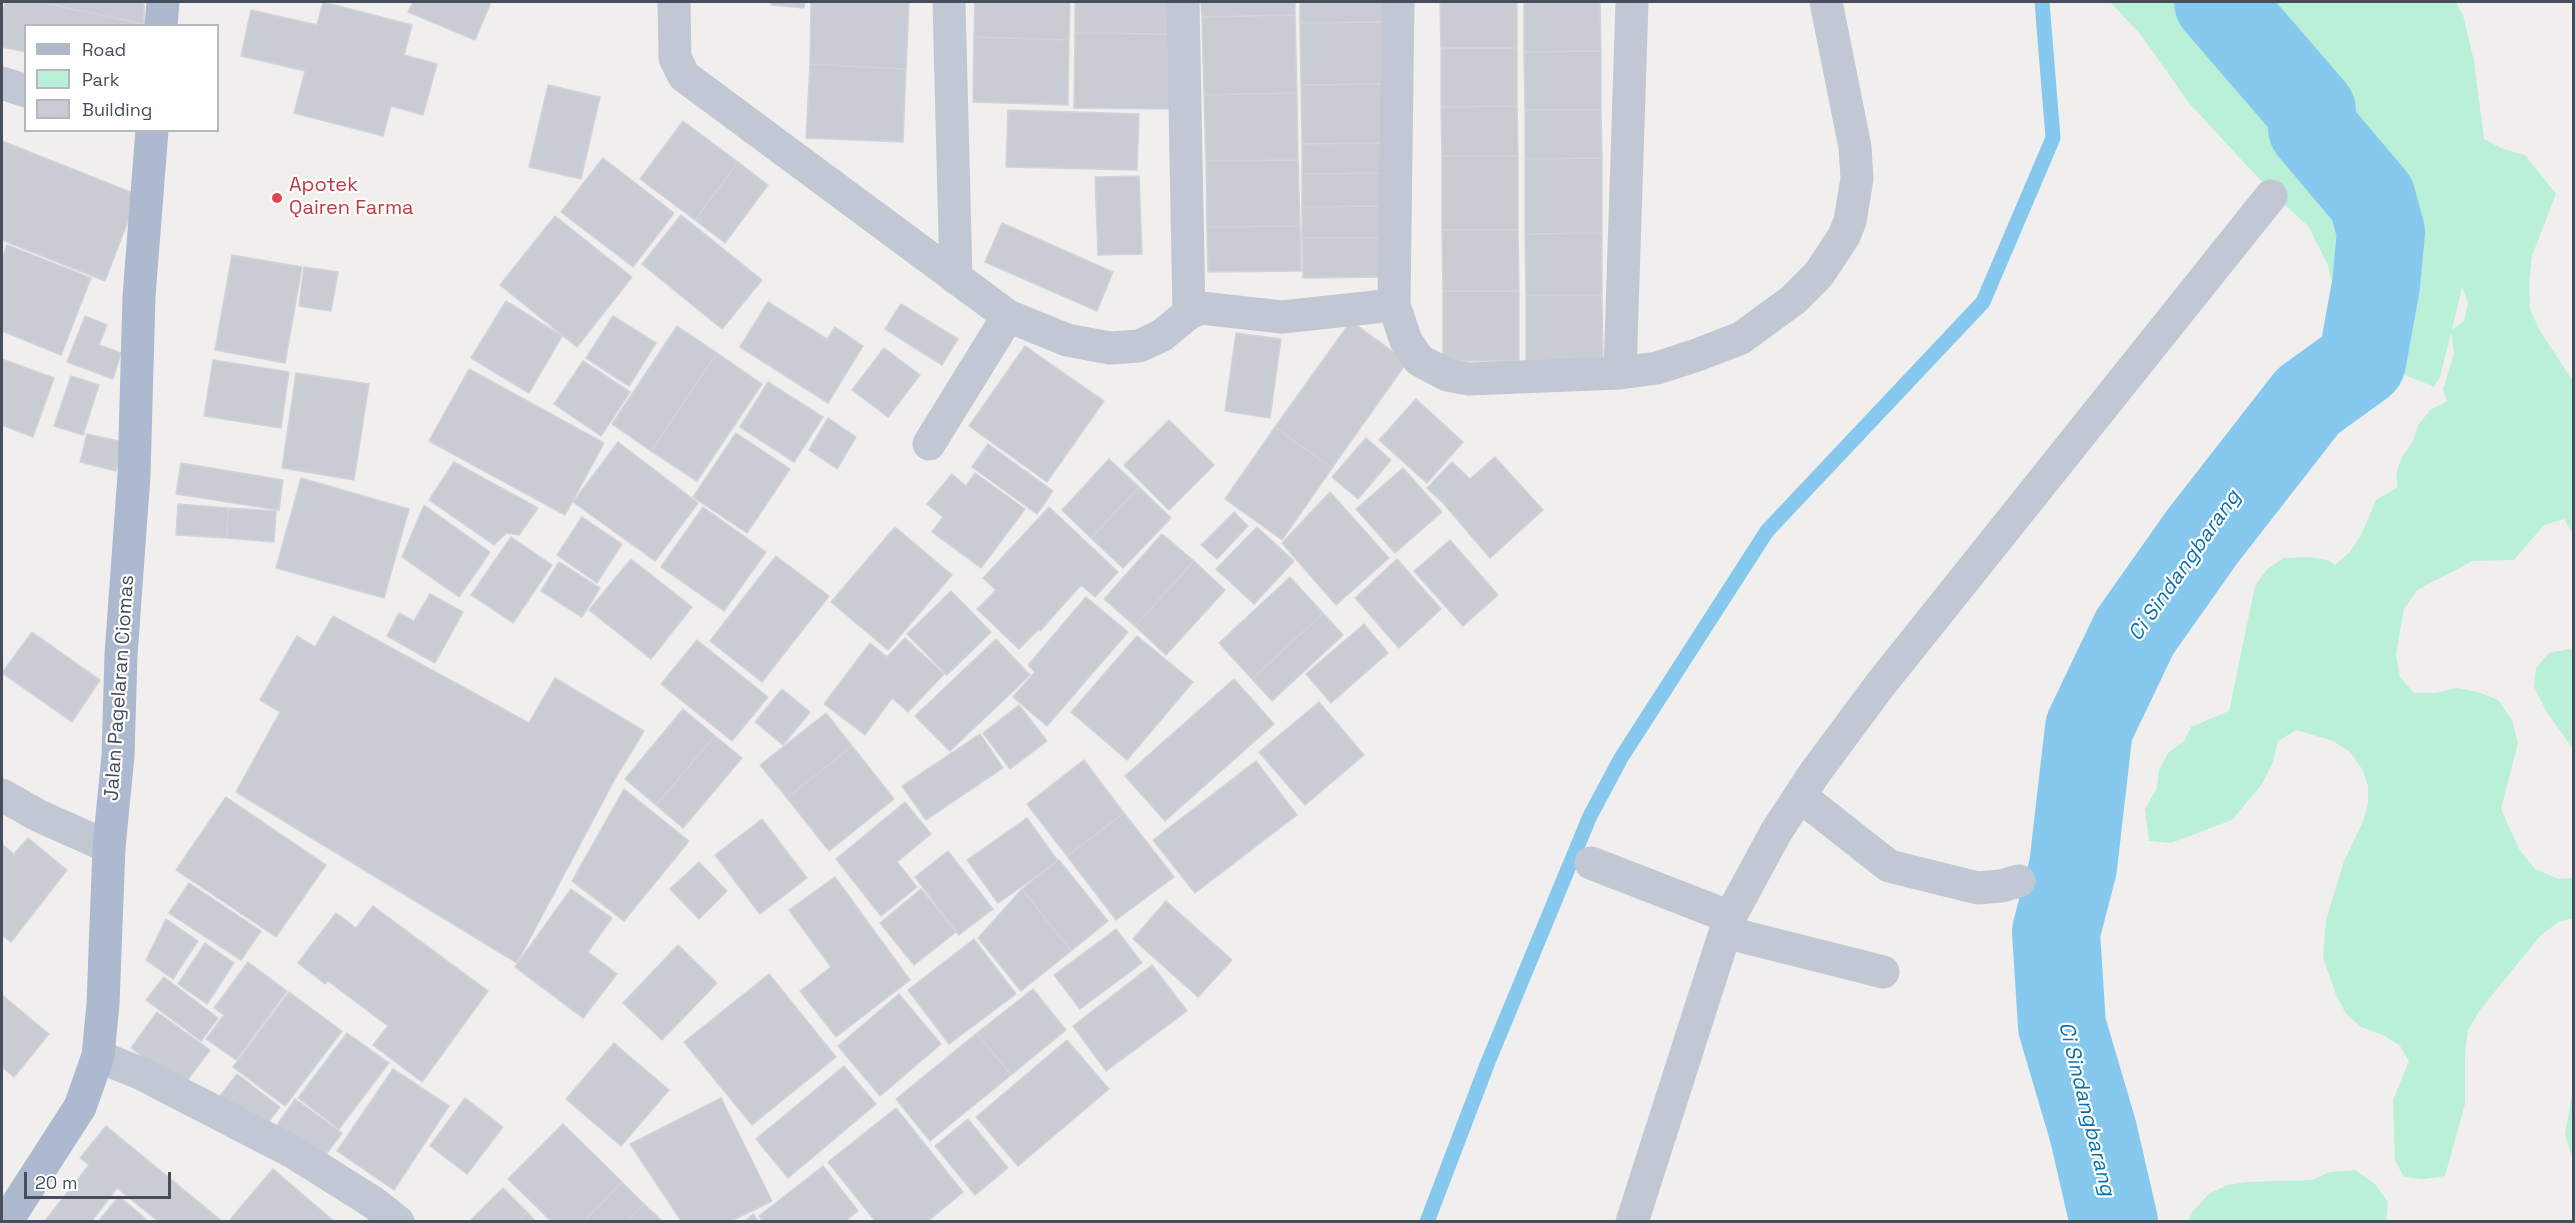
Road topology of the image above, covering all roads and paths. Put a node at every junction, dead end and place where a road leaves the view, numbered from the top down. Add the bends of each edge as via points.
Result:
1 (163, 2) edge
2 (674, 2) edge
3 (949, 2) edge
4 (1184, 2) edge
5 (1398, 2) edge
6 (1632, 2) edge
7 (1826, 2) edge
8 (161, 24) edge
9 (2, 83) edge
10 (24, 90) edge
11 (146, 132) edge
12 (2271, 196) dead end
13 (956, 278) junction
14 (1394, 305) junction
15 (1189, 313) junction
16 (1008, 316) junction
17 (1620, 373) junction
18 (929, 444) dead end
19 (2, 795) edge
20 (1800, 796) junction
21 (109, 847) junction
22 (1591, 863) dead end
23 (2019, 881) dead end
24 (1728, 924) junction
25 (1883, 972) dead end
26 (98, 1056) junction
27 (6, 1221) edge
28 (398, 1221) edge
29 (1632, 1221) edge

1 - 8 main road
2 - 13 street via 675,58 684,76
3 - 13 street
4 - 15 street
5 - 14 street
6 - 17 street
7 - 17 street via 1855,147 1855,197 1844,236 1819,274 1793,300 1741,338 1657,368
9 - 10 street
11 - 21 main road, Jalan Pagelaran Ciomas via 134,475
12 - 20 street via 1880,685
13 - 16 street
14 - 15 street via 1282,317 1217,308
14 - 17 street via 1406,341 1419,360 1447,375 1469,379
15 - 16 street via 1161,336 1139,346 1110,348 1068,340
16 - 18 street
19 - 21 street
20 - 23 street via 1889,866 1978,888
20 - 24 street via 1776,832
21 - 26 main road, Jalan Pagelaran Ciomas
22 - 24 street
24 - 25 street
24 - 29 street
26 - 27 main road, Jalan Pagelaran Ciomas via 80,1107
26 - 28 street via 142,1074 293,1152

